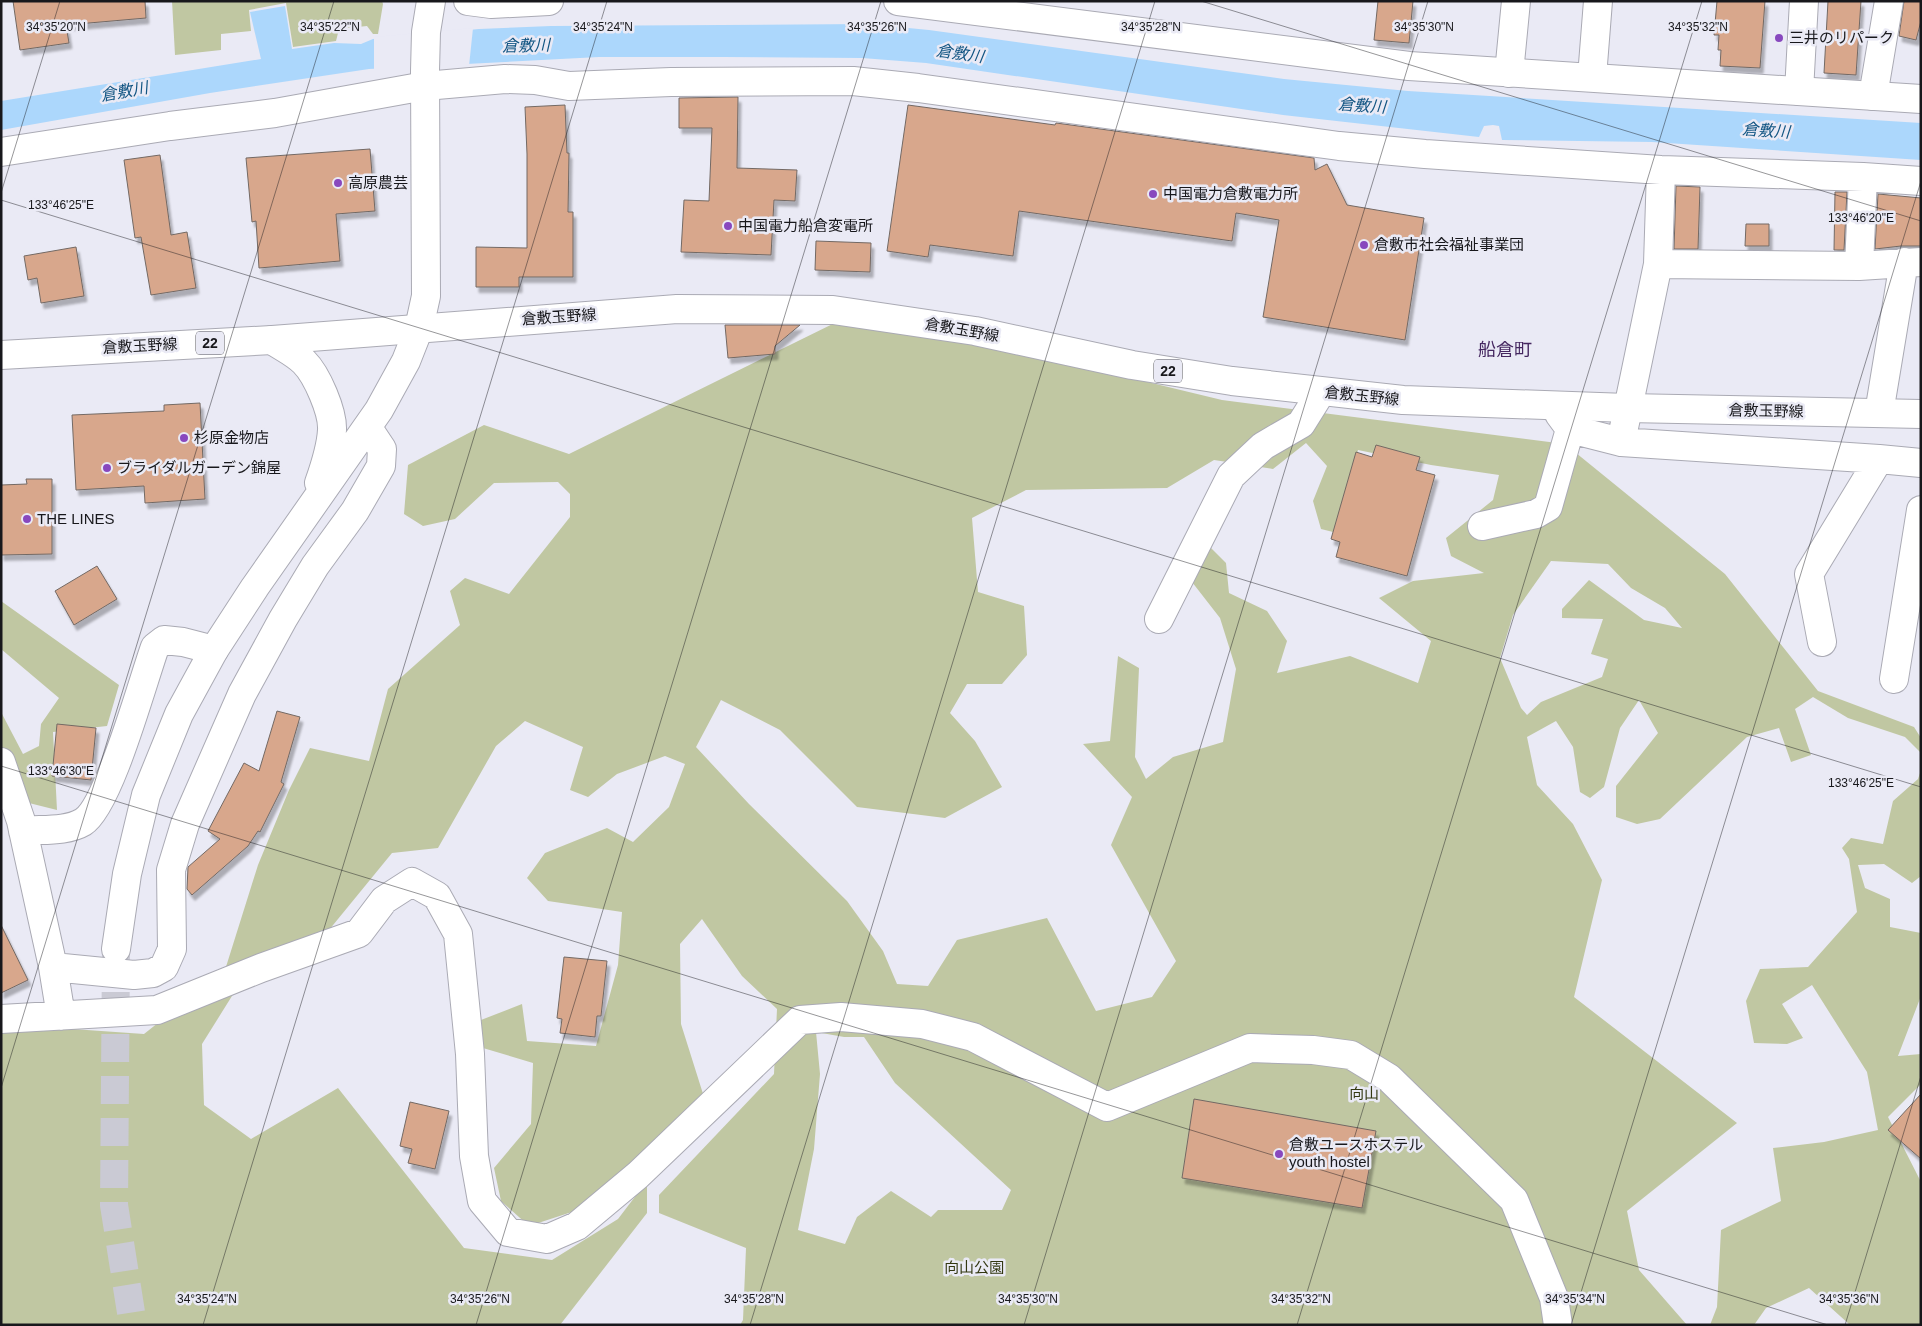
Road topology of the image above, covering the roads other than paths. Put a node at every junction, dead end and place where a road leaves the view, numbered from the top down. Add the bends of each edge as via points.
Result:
1 (431, 1) edge
2 (468, 1) edge
3 (548, 1) edge
4 (898, 1) edge
5 (1516, 1) edge
6 (1598, 1) edge
7 (1804, 1) edge
8 (1889, 1) edge
9 (1005, 8) edge
10 (1509, 73) junction
11 (1592, 77) junction
12 (425, 79) junction
13 (1799, 91) junction
14 (1874, 96) junction
15 (1921, 99) edge
16 (1, 152) edge
17 (1661, 170) junction
18 (1863, 177) junction
19 (1921, 180) edge
20 (1913, 262) edge
21 (1658, 264) junction
22 (1860, 266) junction
23 (419, 328) junction
24 (272, 340) junction
25 (1, 355) edge
26 (1321, 392) junction
27 (1553, 406) junction
28 (1627, 408) junction
29 (1879, 413) junction
30 (1921, 414) edge
31 (368, 428) junction
32 (1570, 430) junction
33 (1621, 442) junction
34 (1879, 459) junction
35 (1921, 463) edge
36 (310, 508) junction
37 (1921, 510) edge
38 (1482, 526) dead end
39 (1159, 619) dead end
40 (1822, 642) dead end
41 (214, 650) junction
42 (1894, 679) dead end
43 (1, 762) edge
44 (23, 830) junction
45 (116, 949) tunnel mouth
46 (53, 967) junction
47 (61, 1016) junction
48 (1, 1019) edge
49 (1558, 1325) edge

1 - 12 street via 426,32
2 - 3 street via 491,4
4 - 9 street
5 - 10 street
6 - 11 street
7 - 13 street
8 - 14 street
9 - 10 street via 1409,66
10 - 11 street
11 - 13 street
12 - 16 street via 275,113
12 - 17 street via 535,80 569,86 853,81 1339,146
12 - 23 street via 426,296
13 - 14 street
14 - 15 street
17 - 18 street
17 - 21 street
18 - 19 street
18 - 22 street
20 - 22 street
20 - 29 street
21 - 22 street
21 - 28 street
23 - 24 street, 倉敷玉野線 / 22
23 - 26 street, 倉敷玉野線 / 22 via 677,309 833,310 975,331 1141,366
23 - 31 street via 406,362
24 - 25 street, 倉敷玉野線 / 22
24 - 36 street via 304,362 317,380 332,428 327,460
26 - 27 street, 倉敷玉野線 / 22 via 1404,400
26 - 39 street via 1301,424 1262,446 1231,476
27 - 28 street, 倉敷玉野線 / 22
27 - 32 street
28 - 29 street, 倉敷玉野線 / 22
28 - 33 street
29 - 30 street, 倉敷玉野線 / 22
31 - 36 street
31 - 46 street via 382,449 381,466 283,619 242,694 185,824 171,870 172,949 164,967 154,973 134,975
32 - 33 street
32 - 38 street via 1548,507 1536,514
33 - 34 street
34 - 35 street
34 - 40 street via 1809,574
36 - 41 street
37 - 42 street
41 - 44 street via 164,640 155,647 121,748 96,807 84,821 67,827
41 - 45 street via 179,714 146,795 127,874
43 - 44 street
44 - 46 street
46 - 47 street
47 - 48 street
47 - 49 street via 157,1010 359,933 384,900 412,882 436,896 458,934 470,1054 474,1156 482,1202 508,1232 547,1240 577,1226 638,1176 800,1020 841,1017 922,1024 973,1037 1107,1107 1250,1048 1351,1055 1389,1078 1514,1200 1554,1298

